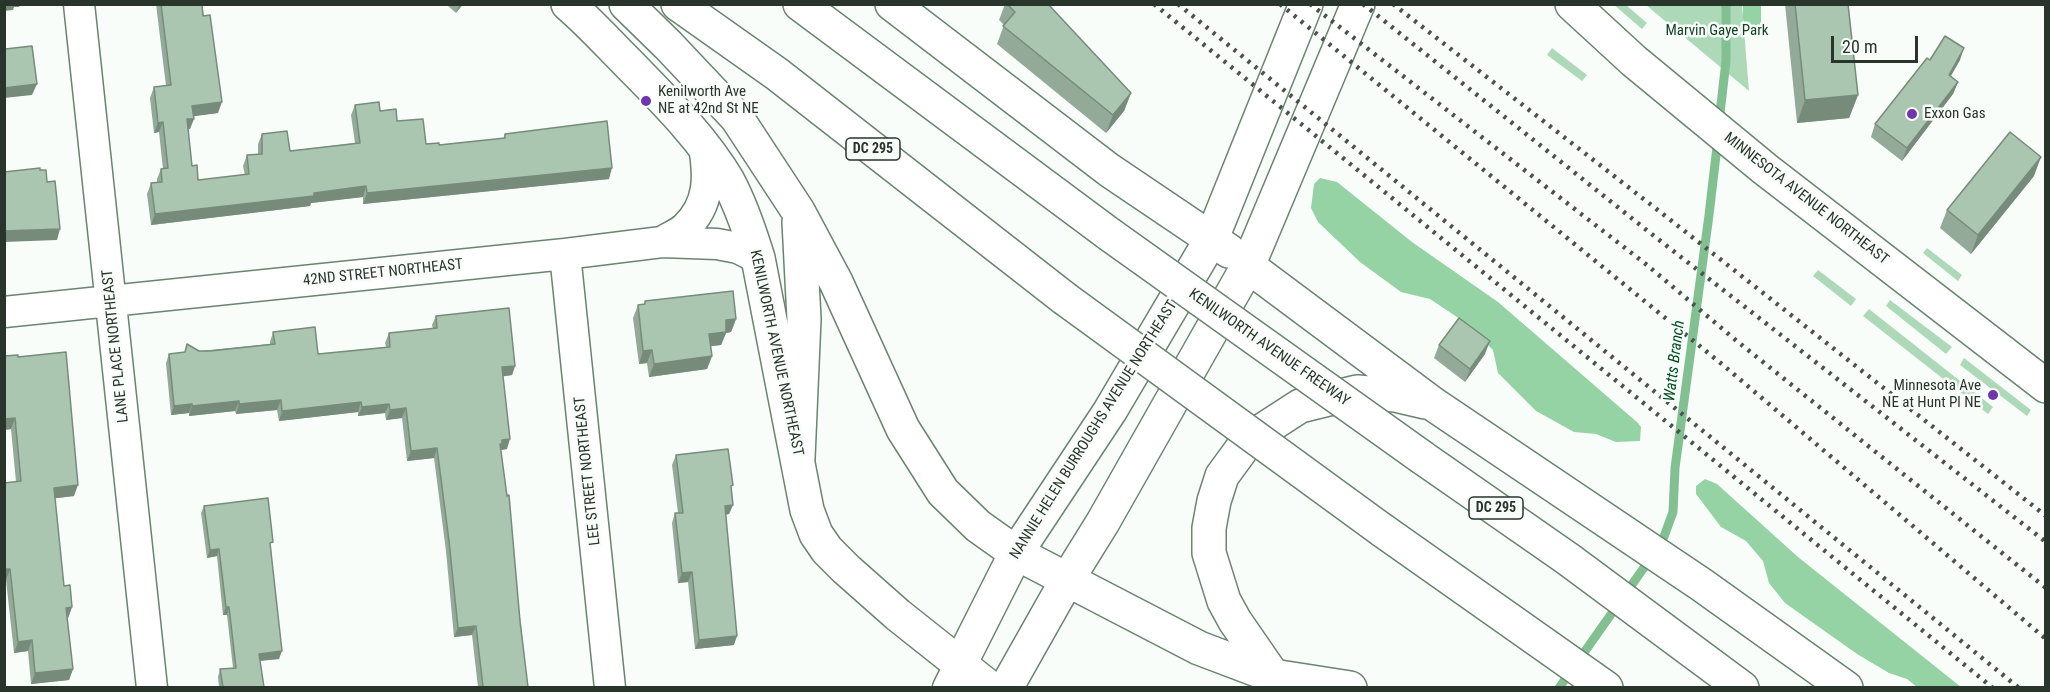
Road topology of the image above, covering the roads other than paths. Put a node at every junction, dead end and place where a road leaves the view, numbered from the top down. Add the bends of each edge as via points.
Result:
1 (80, 4) edge
2 (568, 4) edge
3 (626, 4) edge
4 (678, 4) edge
5 (800, 4) edge
6 (892, 4) edge
7 (1306, 4) edge
8 (1358, 4) edge
9 (1572, 4) edge
10 (704, 147) junction
11 (798, 211) junction
12 (1212, 238) junction
13 (662, 242) junction
14 (565, 254) junction
15 (758, 258) junction
16 (1248, 266) junction
17 (111, 301) junction
18 (4, 312) edge
19 (2046, 386) edge
20 (1433, 404) junction
21 (798, 458) junction
22 (1016, 553) junction
23 (1067, 580) junction
24 (954, 676) edge
25 (1273, 676) junction
26 (152, 687) edge
27 (610, 687) edge
28 (990, 687) edge
29 (1006, 687) edge
30 (1350, 687) edge
31 (1606, 687) edge
32 (1742, 687) edge
33 (1846, 687) edge

1 - 17 street, LANE PLACE NORTHEAST
2 - 10 main road, KENILWORTH AVENUE NORTHEAST via 644,79
3 - 11 main road via 738,118
4 - 31 main road, DC 295, bridge via 777,74 1064,298
5 - 32 main road, KENILWORTH AVENUE FREEWAY / DC 295, bridge via 1109,234
6 - 12 main road via 1109,170
7 - 12 main road, NANNIE HELEN BURROUGHS AVENUE NORTHEAST
8 - 16 main road
9 - 19 main road, MINNESOTA AVENUE NORTHEAST via 1634,61 1774,176
10 - 13 street via 708,174 698,213 685,228
10 - 15 main road, KENILWORTH AVENUE NORTHEAST via 728,182
11 - 21 main road via 804,319
11 - 22 main road via 836,282 903,429 943,492 978,526
12 - 16 main road
12 - 22 main road, NANNIE HELEN BURROUGHS AVENUE NORTHEAST via 1110,411
13 - 14 street, 42ND STREET NORTHEAST
13 - 15 street, 42ND STREET NORTHEAST via 717,244 738,248
14 - 17 street, 42ND STREET NORTHEAST
14 - 27 street, LEE STREET NORTHEAST
15 - 21 main road, KENILWORTH AVENUE NORTHEAST
16 - 20 main road
16 - 23 main road
17 - 18 street, 42ND STREET NORTHEAST
17 - 26 street, LANE PLACE NORTHEAST
20 - 25 main road via 1357,392 1300,406 1249,439 1222,476 1209,528 1209,553 1234,621
20 - 33 main road
21 - 24 main road, KENILWORTH AVENUE NORTHEAST via 807,510 827,550 898,615
22 - 23 main road
22 - 24 main road, NANNIE HELEN BURROUGHS AVENUE NORTHEAST
23 - 25 main road via 1199,648
23 - 29 main road
24 - 28 main road, KENILWORTH AVENUE NORTHEAST
25 - 30 main road

